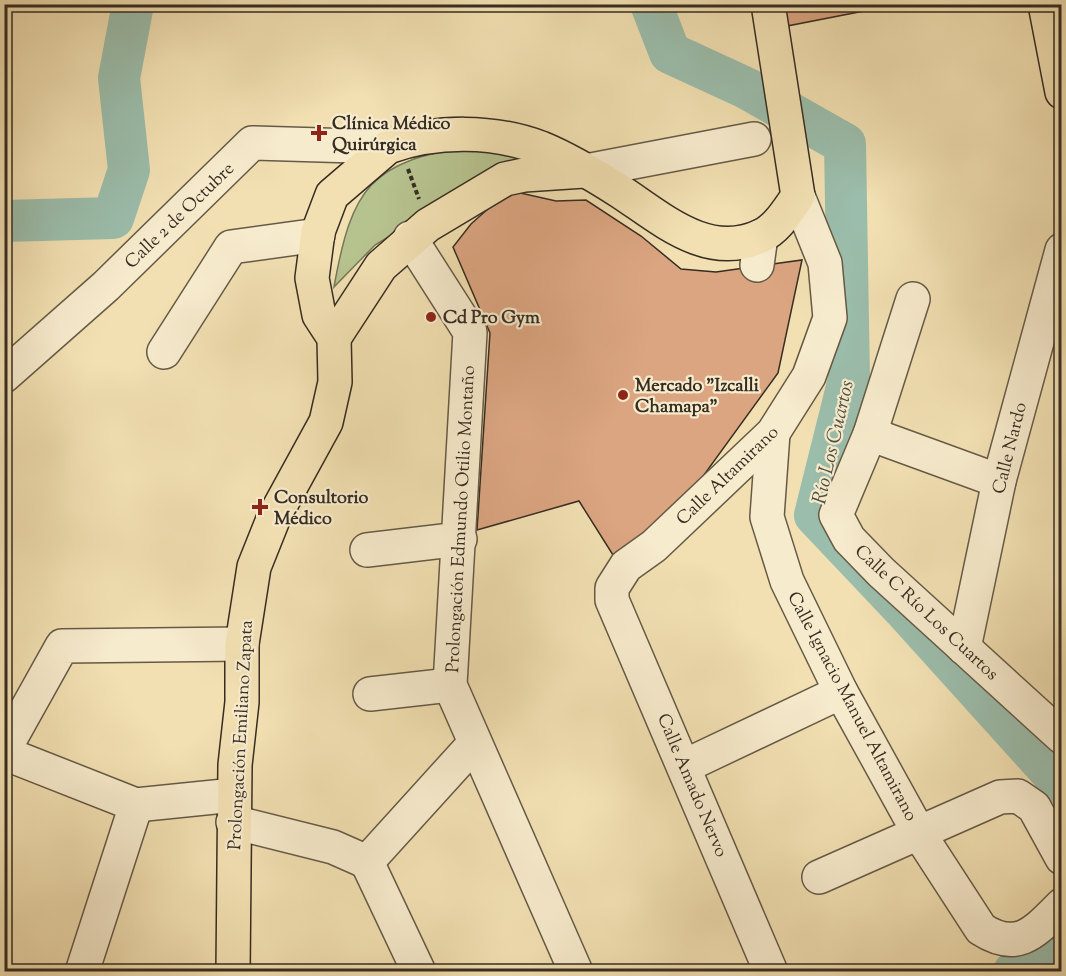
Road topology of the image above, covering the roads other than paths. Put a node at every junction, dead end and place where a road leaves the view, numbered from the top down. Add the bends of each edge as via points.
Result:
1 (768, 4) edge
2 (1045, 4) edge
3 (1062, 92) edge
4 (754, 139) dead end
5 (394, 145) junction
6 (586, 171) junction
7 (798, 196) junction
8 (419, 232) junction
9 (318, 235) junction
10 (1062, 250) edge
11 (913, 299) dead end
12 (334, 338) junction
13 (164, 352) dead end
14 (4, 375) edge
15 (773, 433) junction
16 (870, 434) junction
17 (999, 481) junction
18 (460, 539) junction
19 (367, 549) dead end
20 (612, 600) joint
21 (242, 644) junction
22 (964, 648) junction
23 (450, 685) junction
24 (841, 692) junction
25 (370, 694) dead end
26 (1062, 737) edge
27 (474, 744) junction
28 (4, 752) edge
29 (685, 766) junction
30 (136, 805) junction
31 (234, 809) junction
32 (920, 835) junction
33 (1062, 858) edge
34 (367, 862) junction
35 (819, 877) dead end
36 (1062, 905) edge
37 (82, 972) edge
38 (233, 972) edge
39 (419, 972) edge
40 (576, 972) edge
41 (771, 972) edge

1 - 7 main road
2 - 3 main road
4 - 6 street
5 - 6 main road via 465,134 500,136 541,148
5 - 9 main road, Prolongación Emiliano Zapata via 332,195
5 - 14 street, Calle 2 de Octubre via 252,143 106,286
6 - 7 main road via 665,225 697,239 759,250
6 - 8 main road via 524,174 505,179
7 - 15 street, Calle Altamirano via 825,263 830,318 809,376
8 - 12 main road via 381,266
8 - 18 street, Prolongación Edmundo Otilio Montaño via 470,332
9 - 12 main road, Prolongación Emiliano Zapata via 312,278 319,315
9 - 13 street via 231,247
10 - 17 street, Calle Nardo
11 - 16 street, Calle C Río Los Cuartos
12 - 21 main road, Prolongación Emiliano Zapata via 335,382 326,422 274,517 254,567
15 - 20 street, Calle Altamirano via 654,546 626,566 612,588
15 - 24 street, Calle Ignacio Manuel Altamirano via 767,517 787,581
16 - 17 street
16 - 22 street, Calle C Río Los Cuartos via 836,515 849,539
17 - 22 street, Calle Nardo
18 - 19 street
18 - 23 street, Prolongación Edmundo Otilio Montaño
20 - 29 street, Calle Amado Nervo
21 - 28 street via 62,646
21 - 31 main road, Prolongación Emiliano Zapata
22 - 26 street, Calle C Río Los Cuartos
23 - 25 street
23 - 27 street, Prolongación Edmundo Otilio Montaño
24 - 29 street
24 - 32 street, Calle Ignacio Manuel Altamirano
27 - 34 street
27 - 40 street, Prolongación Edmundo Otilio Montaño
28 - 30 street
29 - 41 street, Calle Amado Nervo
30 - 31 street
30 - 37 street
31 - 34 street
31 - 38 main road, Prolongación Emiliano Zapata
32 - 33 street via 1000,797 1018,796 1034,807
32 - 35 street
32 - 36 street, Calle Ignacio Manuel Altamirano via 981,929 993,937 1010,942 1035,932
34 - 39 street

